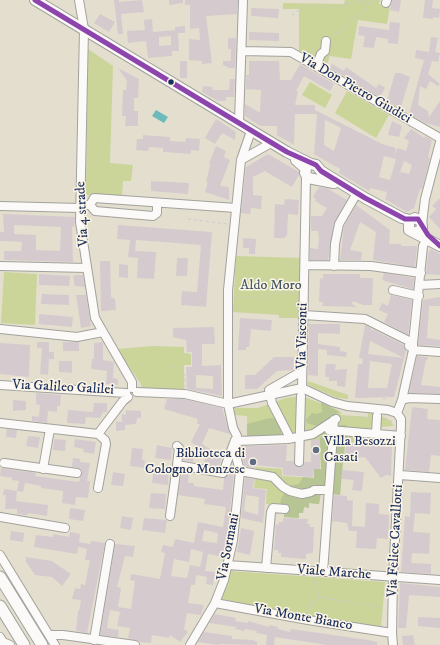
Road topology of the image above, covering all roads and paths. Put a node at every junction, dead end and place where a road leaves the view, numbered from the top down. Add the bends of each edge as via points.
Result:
1 (35, 0) edge
2 (80, 0) edge
3 (243, 0) edge
4 (347, 0) edge
5 (372, 0) edge
6 (363, 1) edge
7 (369, 4) junction
8 (347, 5) junction
9 (292, 15) dead end
10 (84, 29) junction
11 (326, 41) junction
12 (242, 51) junction
13 (308, 54) dead end
14 (316, 66) junction
15 (239, 122) junction
16 (251, 131) junction
17 (440, 138) edge
18 (440, 142) edge
19 (271, 143) junction
20 (438, 157) edge
21 (241, 160) junction
22 (307, 170) junction
23 (319, 175) junction
24 (307, 188) junction
25 (361, 196) junction
26 (157, 203) junction
27 (90, 205) junction
28 (0, 206) edge
29 (80, 206) junction
30 (236, 208) junction
31 (287, 214) dead end
32 (286, 217) dead end
33 (188, 219) dead end
34 (232, 225) dead end
35 (415, 225) junction
36 (427, 238) junction
37 (440, 246) edge
38 (285, 264) dead end
39 (303, 265) junction
40 (0, 266) edge
41 (334, 266) junction
42 (87, 268) junction
43 (420, 273) junction
44 (440, 284) edge
45 (420, 285) junction
46 (393, 290) dead end
47 (304, 292) junction
48 (419, 296) junction
49 (228, 297) junction
50 (304, 315) junction
51 (0, 329) edge
52 (103, 332) junction
53 (413, 346) junction
54 (440, 352) edge
55 (174, 366) dead end
56 (297, 374) dead end
57 (0, 385) edge
58 (131, 392) junction
59 (301, 392) junction
60 (185, 394) junction
61 (269, 394) junction
62 (388, 398) dead end
63 (383, 399) dead end
64 (402, 399) junction
65 (440, 399) edge
66 (228, 404) junction
67 (397, 413) junction
68 (377, 416) dead end
69 (0, 423) edge
70 (50, 429) junction
71 (320, 430) junction
72 (333, 431) junction
73 (98, 434) junction
74 (378, 435) junction
75 (299, 436) junction
76 (401, 436) junction
77 (237, 438) junction
78 (290, 438) junction
79 (177, 446) dead end
80 (299, 462) dead end
81 (4, 463) dead end
82 (177, 465) junction
83 (238, 468) junction
84 (43, 469) junction
85 (77, 473) dead end
86 (400, 475) junction
87 (440, 478) edge
88 (98, 488) dead end
89 (328, 491) junction
90 (285, 509) dead end
91 (170, 516) dead end
92 (0, 517) edge
93 (65, 528) dead end
94 (110, 544) dead end
95 (0, 555) edge
96 (228, 565) junction
97 (266, 568) junction
98 (319, 572) junction
99 (0, 577) edge
100 (393, 577) junction
101 (440, 580) edge
102 (320, 597) junction
103 (215, 603) junction
104 (0, 606) edge
105 (385, 608) dead end
106 (308, 620) junction
107 (392, 633) junction
108 (49, 636) junction
109 (94, 640) junction
110 (24, 645) edge
111 (42, 645) edge
112 (55, 645) edge
113 (135, 645) edge
114 (190, 645) edge
115 (393, 645) edge

1 - 10 main road
2 - 10 street, Via 4 strade
3 - 12 street
4 - 8 path
5 - 7 path
6 - 7 path
6 - 8 path
7 - 11 path via 362,13
8 - 9 path via 305,6
10 - 15 main road
10 - 29 street, Via 4 strade
11 - 13 path
11 - 14 street via 325,51
12 - 14 street, Via Don Pietro Giudici via 291,52
12 - 15 street
14 - 17 street, Via Don Pietro Giudici
15 - 16 main road
16 - 19 main road
16 - 21 street, Via Sormani
18 - 20 street
19 - 21 street
19 - 22 main road
20 - 35 street
21 - 30 street, Via Sormani
22 - 23 main road via 311,180
22 - 23 main road via 318,166
22 - 24 street, Via Visconti
23 - 24 street
23 - 25 main road
24 - 39 street, Via Visconti
25 - 35 main road
25 - 41 street via 339,224
26 - 27 street via 94,198
26 - 27 street via 153,216 95,211
26 - 30 street
27 - 29 street
28 - 29 street
29 - 42 street, Via 4 strade
30 - 49 street, Via Sormani
31 - 32 path
33 - 34 path
35 - 36 main road
35 - 37 main road
36 - 37 main road
36 - 43 street via 423,246
38 - 39 path
39 - 41 street
39 - 47 street, Via Visconti
40 - 42 street
41 - 43 street via 371,266
42 - 52 street, Via 4 strade via 94,313
43 - 45 street
44 - 45 street
45 - 48 street
46 - 48 street
47 - 49 path via 271,293 263,297
47 - 50 street, Via Visconti
48 - 53 street
49 - 66 street, Via Sormani
50 - 53 street via 365,319
50 - 59 street, Via Visconti
51 - 52 street via 77,337
52 - 58 street, Via 4 strade via 132,382
53 - 54 street
53 - 64 street via 408,348 399,391
55 - 60 path via 185,376
56 - 61 street via 269,390
57 - 58 street, Via Galileo Galilei
58 - 60 street, Via Galileo Galilei
58 - 73 street
59 - 61 street
59 - 67 street via 336,403
59 - 75 street, Via Visconti
60 - 66 street, Via Galileo Galilei
61 - 66 street
61 - 78 street
62 - 63 path
64 - 65 street
64 - 67 street
66 - 77 street, Via Sormani
67 - 76 street, Via Felice Cavallotti via 401,419
68 - 74 street
69 - 70 street
70 - 73 street
70 - 84 street
71 - 72 street
71 - 72 street via 336,419
71 - 75 street
72 - 74 street
72 - 89 street
73 - 88 street via 106,444
74 - 76 street
75 - 78 street
75 - 80 street, Via Visconti
76 - 86 street, Via Felice Cavallotti
77 - 78 street
77 - 82 street via 223,473
77 - 83 street, Via Sormani
79 - 82 street
81 - 84 street
82 - 91 street
83 - 89 street via 273,477 283,488 290,491 302,494 314,490
83 - 96 street, Via Sormani via 233,540
84 - 85 street
86 - 87 street
86 - 100 street, Via Felice Cavallotti
89 - 98 street
90 - 97 street via 273,508 271,512
92 - 93 street
94 - 109 street
95 - 108 street
96 - 97 street, Viale Marche
96 - 103 street, Via Sormani
97 - 98 street, Viale Marche
98 - 100 street, Viale Marche
98 - 102 path via 314,587
99 - 111 highway
100 - 101 street, Viale Marche
100 - 107 street, Via Felice Cavallotti
102 - 105 path
102 - 106 path via 311,602
103 - 106 street, Via Monte Bianco
103 - 114 street, Via Sormani
104 - 110 highway
106 - 107 street, Via Monte Bianco
107 - 115 street, Via Felice Cavallotti
108 - 109 street via 63,635
108 - 112 street
109 - 113 street

